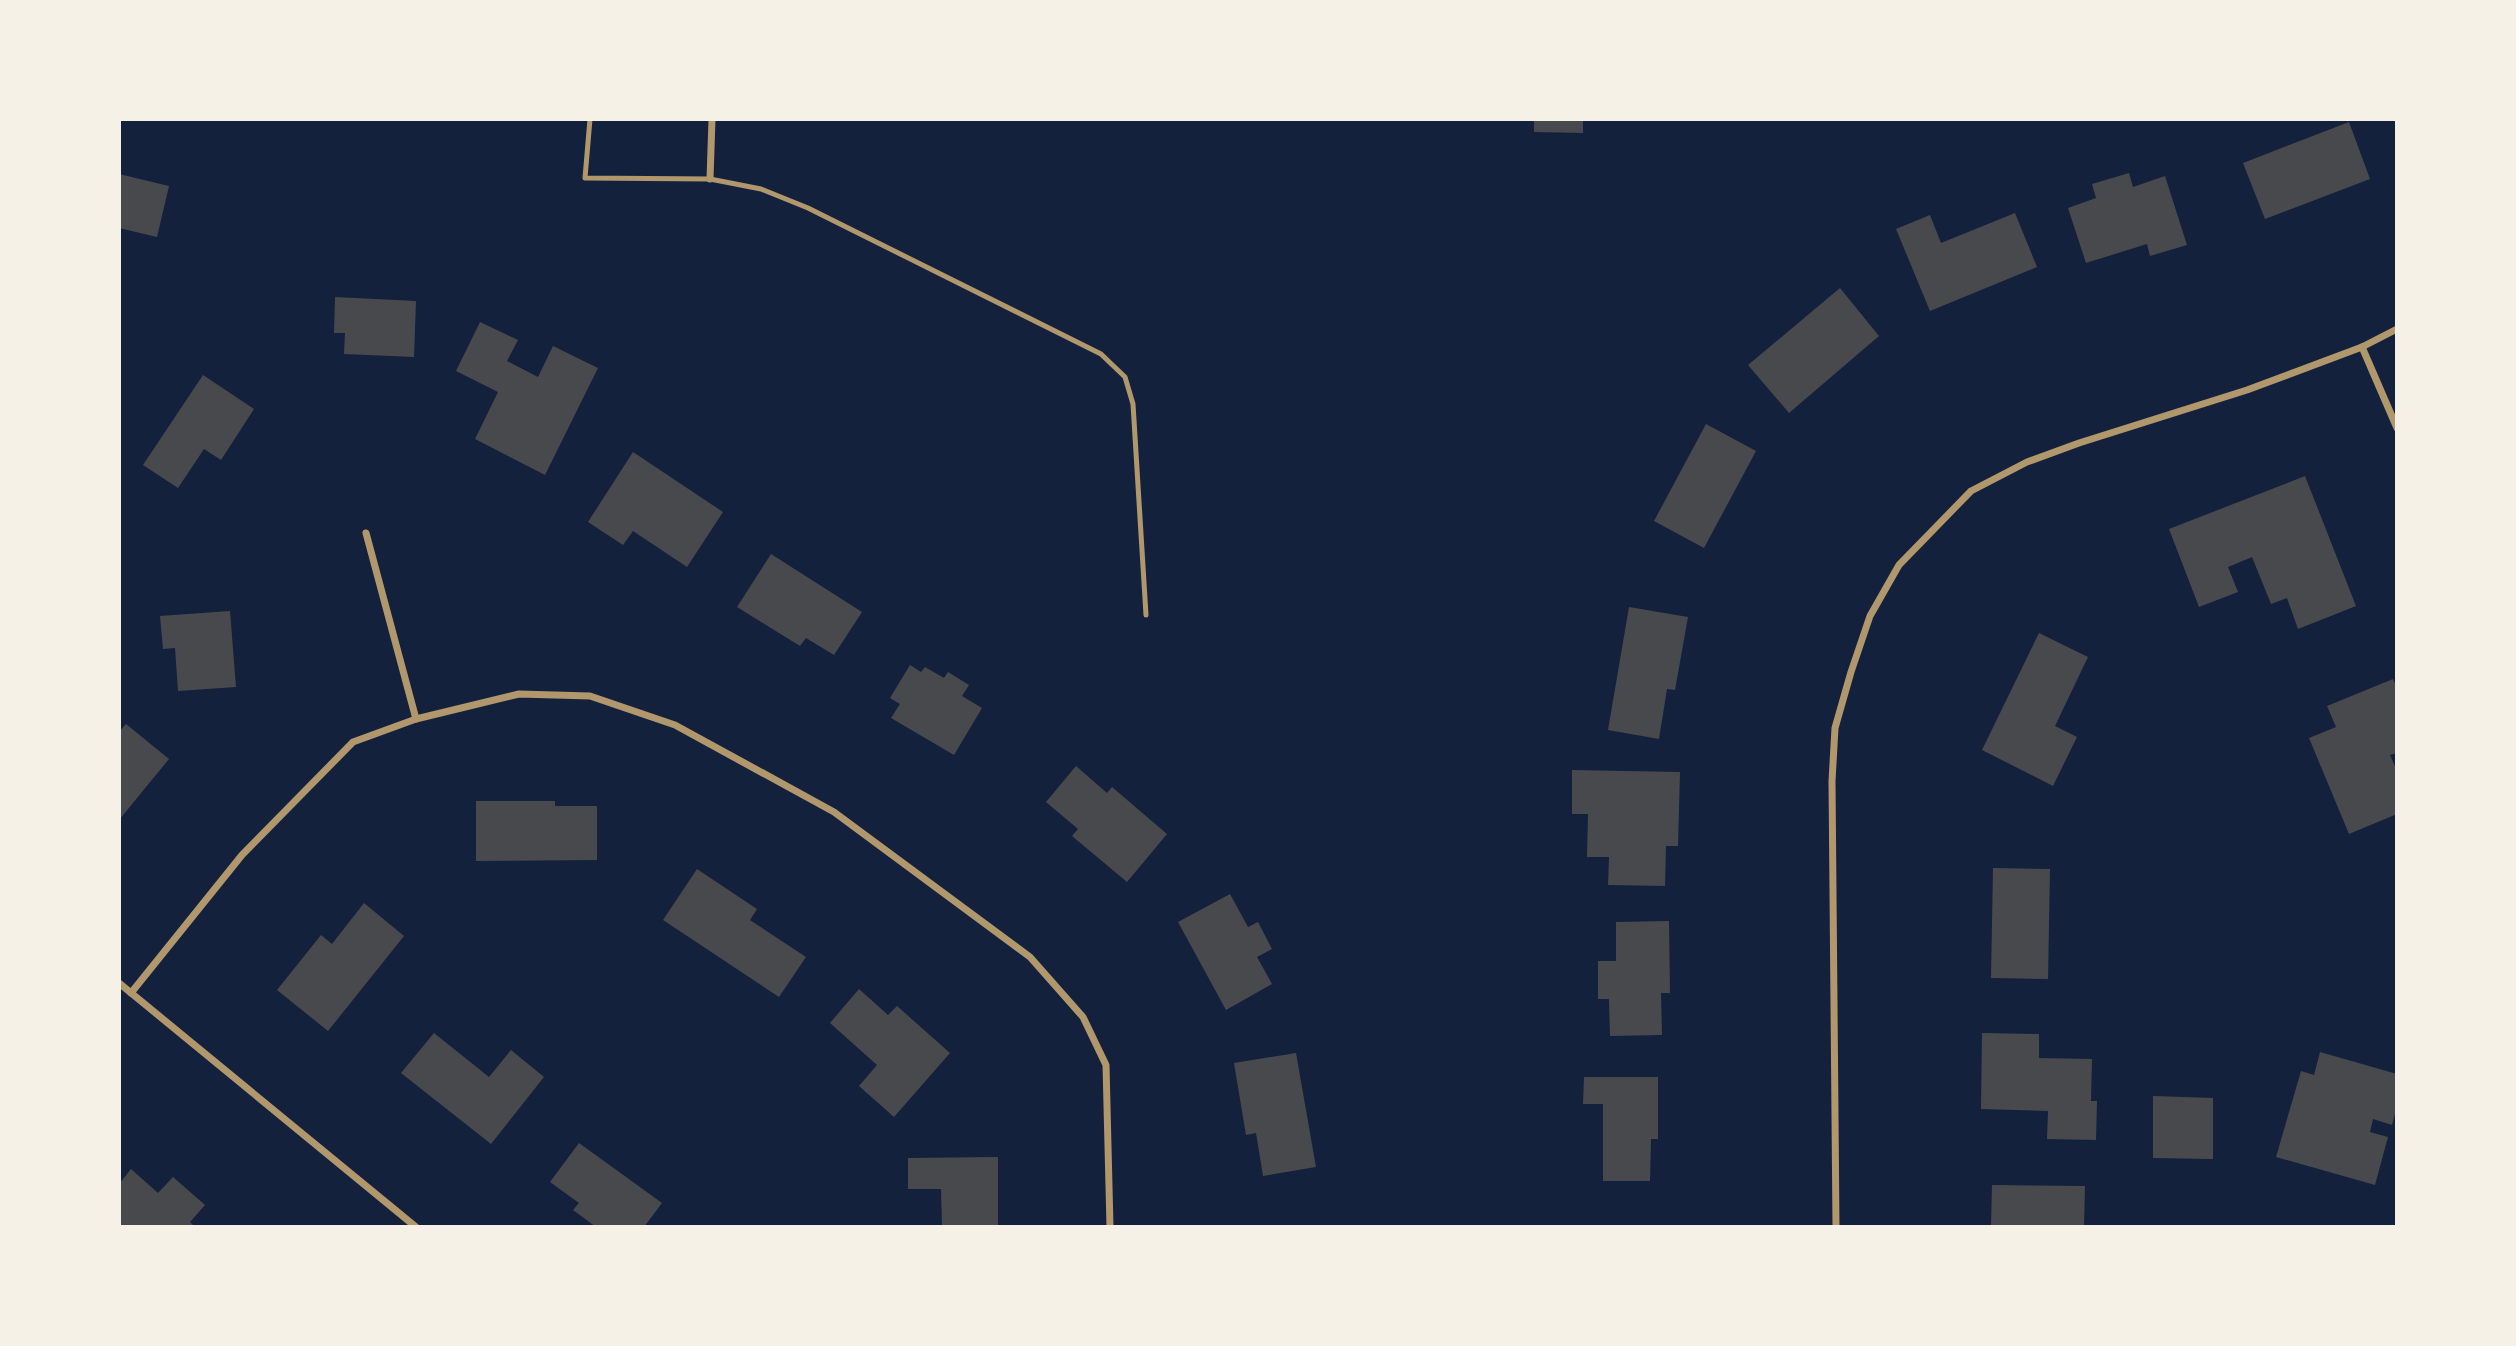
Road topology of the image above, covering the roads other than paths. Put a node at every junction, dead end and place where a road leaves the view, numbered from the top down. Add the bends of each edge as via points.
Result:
1 (590, 119) edge
2 (712, 119) edge
3 (710, 179) junction
4 (2397, 329) edge
5 (2362, 347) junction
6 (2397, 428) edge
7 (366, 533) dead end
8 (1146, 614) dead end
9 (416, 719) junction
10 (119, 983) edge
11 (131, 993) junction
12 (416, 1227) edge
13 (1110, 1227) edge
14 (1836, 1227) edge

1 - 3 lane via 585,178
2 - 3 street
3 - 8 lane via 761,189 808,208 1101,354 1125,377 1133,404
4 - 5 street
5 - 6 street
5 - 14 street via 2027,463 1971,491 1899,565 1871,616 1835,728
7 - 9 street
9 - 11 street via 353,742 242,855
9 - 13 street via 519,694 590,696 675,725 834,812 910,866 1031,957 1083,1017 1106,1065
10 - 11 street
11 - 12 street

